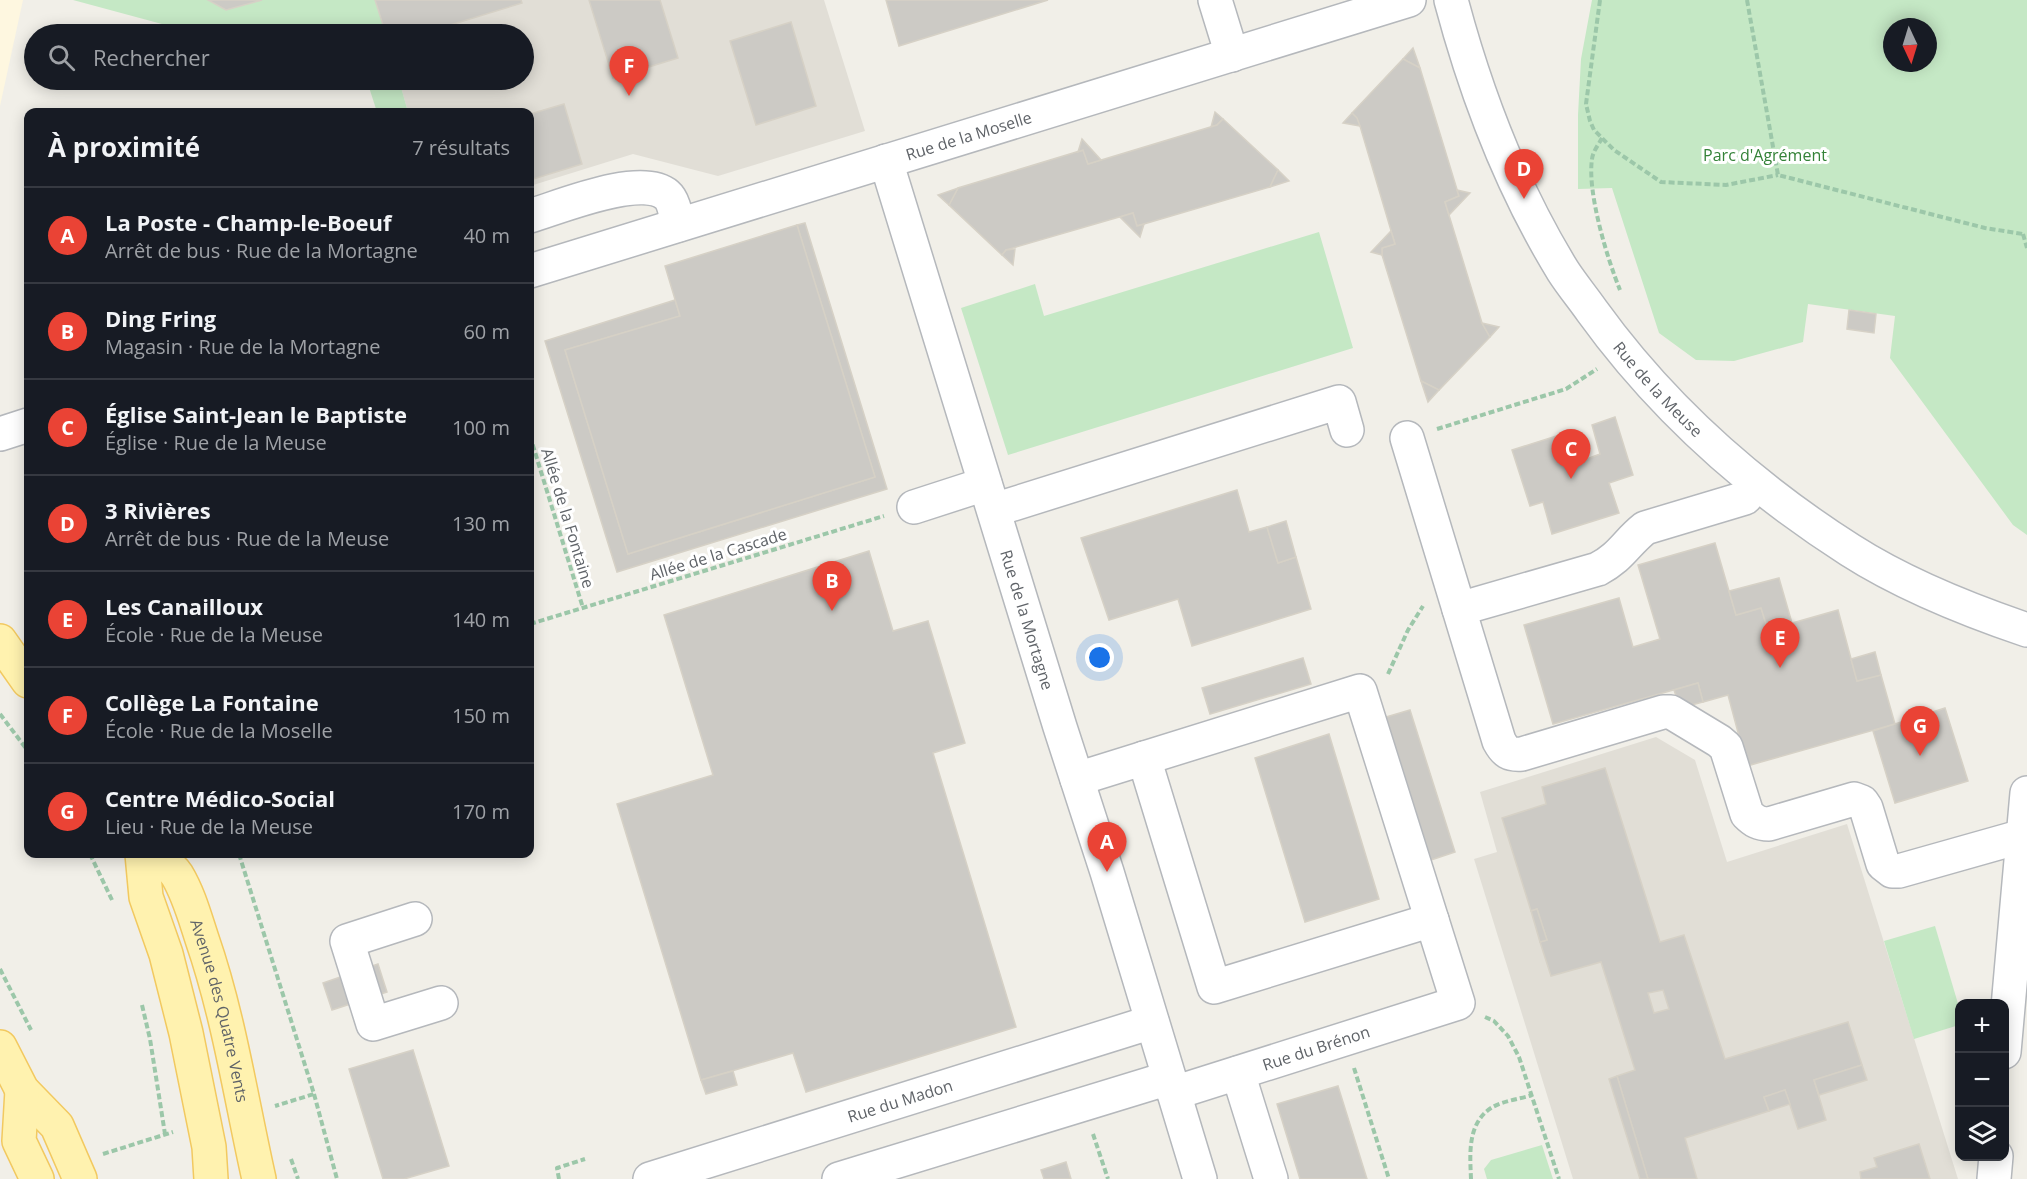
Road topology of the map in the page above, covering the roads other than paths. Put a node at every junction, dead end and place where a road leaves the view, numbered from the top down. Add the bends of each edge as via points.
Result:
1 (1215, 0) edge
2 (1409, 0) edge
3 (1451, 0) edge
4 (1232, 55) junction
5 (886, 161) junction
6 (534, 215) edge
7 (678, 225) junction
8 (534, 270) edge
9 (1347, 430) dead end
10 (1407, 438) road end
11 (1757, 484) junction
12 (989, 497) junction
13 (914, 507) road end
14 (1457, 603) junction
15 (2027, 630) edge
16 (0, 641) edge
17 (24, 675) edge
18 (1144, 758) junction
19 (1077, 779) junction
20 (2027, 793) edge
21 (2023, 836) junction
22 (142, 858) edge
23 (159, 858) edge
24 (415, 919) dead end
25 (1431, 920) junction
26 (2021, 923) edge
27 (441, 1003) dead end
28 (2009, 1014) edge
29 (1152, 1022) junction
30 (0, 1047) edge
31 (1238, 1073) junction
32 (1172, 1086) junction
33 (11, 1094) edge
34 (1996, 1161) edge
35 (88, 1168) edge
36 (38, 1179) edge
37 (211, 1179) edge
38 (259, 1179) edge
39 (650, 1179) edge
40 (839, 1179) edge
41 (1200, 1179) edge
42 (1271, 1179) edge
43 (1994, 1179) edge

1 - 4 street
2 - 4 street, Rue de la Moselle
3 - 11 street, Rue de la Meuse via 1478,89 1524,199 1564,273 1618,346 1695,431
4 - 5 street, Rue de la Moselle
5 - 7 street, Rue de la Moselle
5 - 12 street, Rue de la Mortagne
6 - 7 street via 636,186 669,197
7 - 8 street, Rue de la Moselle
9 - 12 street via 1339,402
10 - 14 street
11 - 14 street via 1745,498 1645,528 1614,561 1598,569
11 - 15 street, Rue de la Meuse via 1852,551 1923,589
12 - 13 street
12 - 19 street, Rue de la Mortagne
14 - 21 street via 1499,741 1512,755 1671,712 1725,747 1747,814 1753,820 1769,824 1854,799 1862,801 1883,864 1892,871
16 - 17 main road
18 - 19 street
18 - 25 street via 1360,691
18 - 25 street via 1214,987
19 - 29 street, Rue de la Mortagne
20 - 21 street
21 - 26 street
22 - 37 main road via 146,897 166,954 186,1033
23 - 38 main road, Avenue des Quatre Vents via 177,874 213,970
24 - 27 street via 347,941 369,1013 373,1023
25 - 31 street, Rue du Brénon via 1458,1003
26 - 28 street
29 - 32 street, Rue de la Mortagne
29 - 39 street, Rue du Madon
30 - 33 main road
31 - 32 street, Rue du Brénon
31 - 42 street
32 - 40 street via 1083,1105
32 - 41 street, Rue de la Mortagne
33 - 35 main road via 57,1126
33 - 36 main road via 19,1141
34 - 43 street

